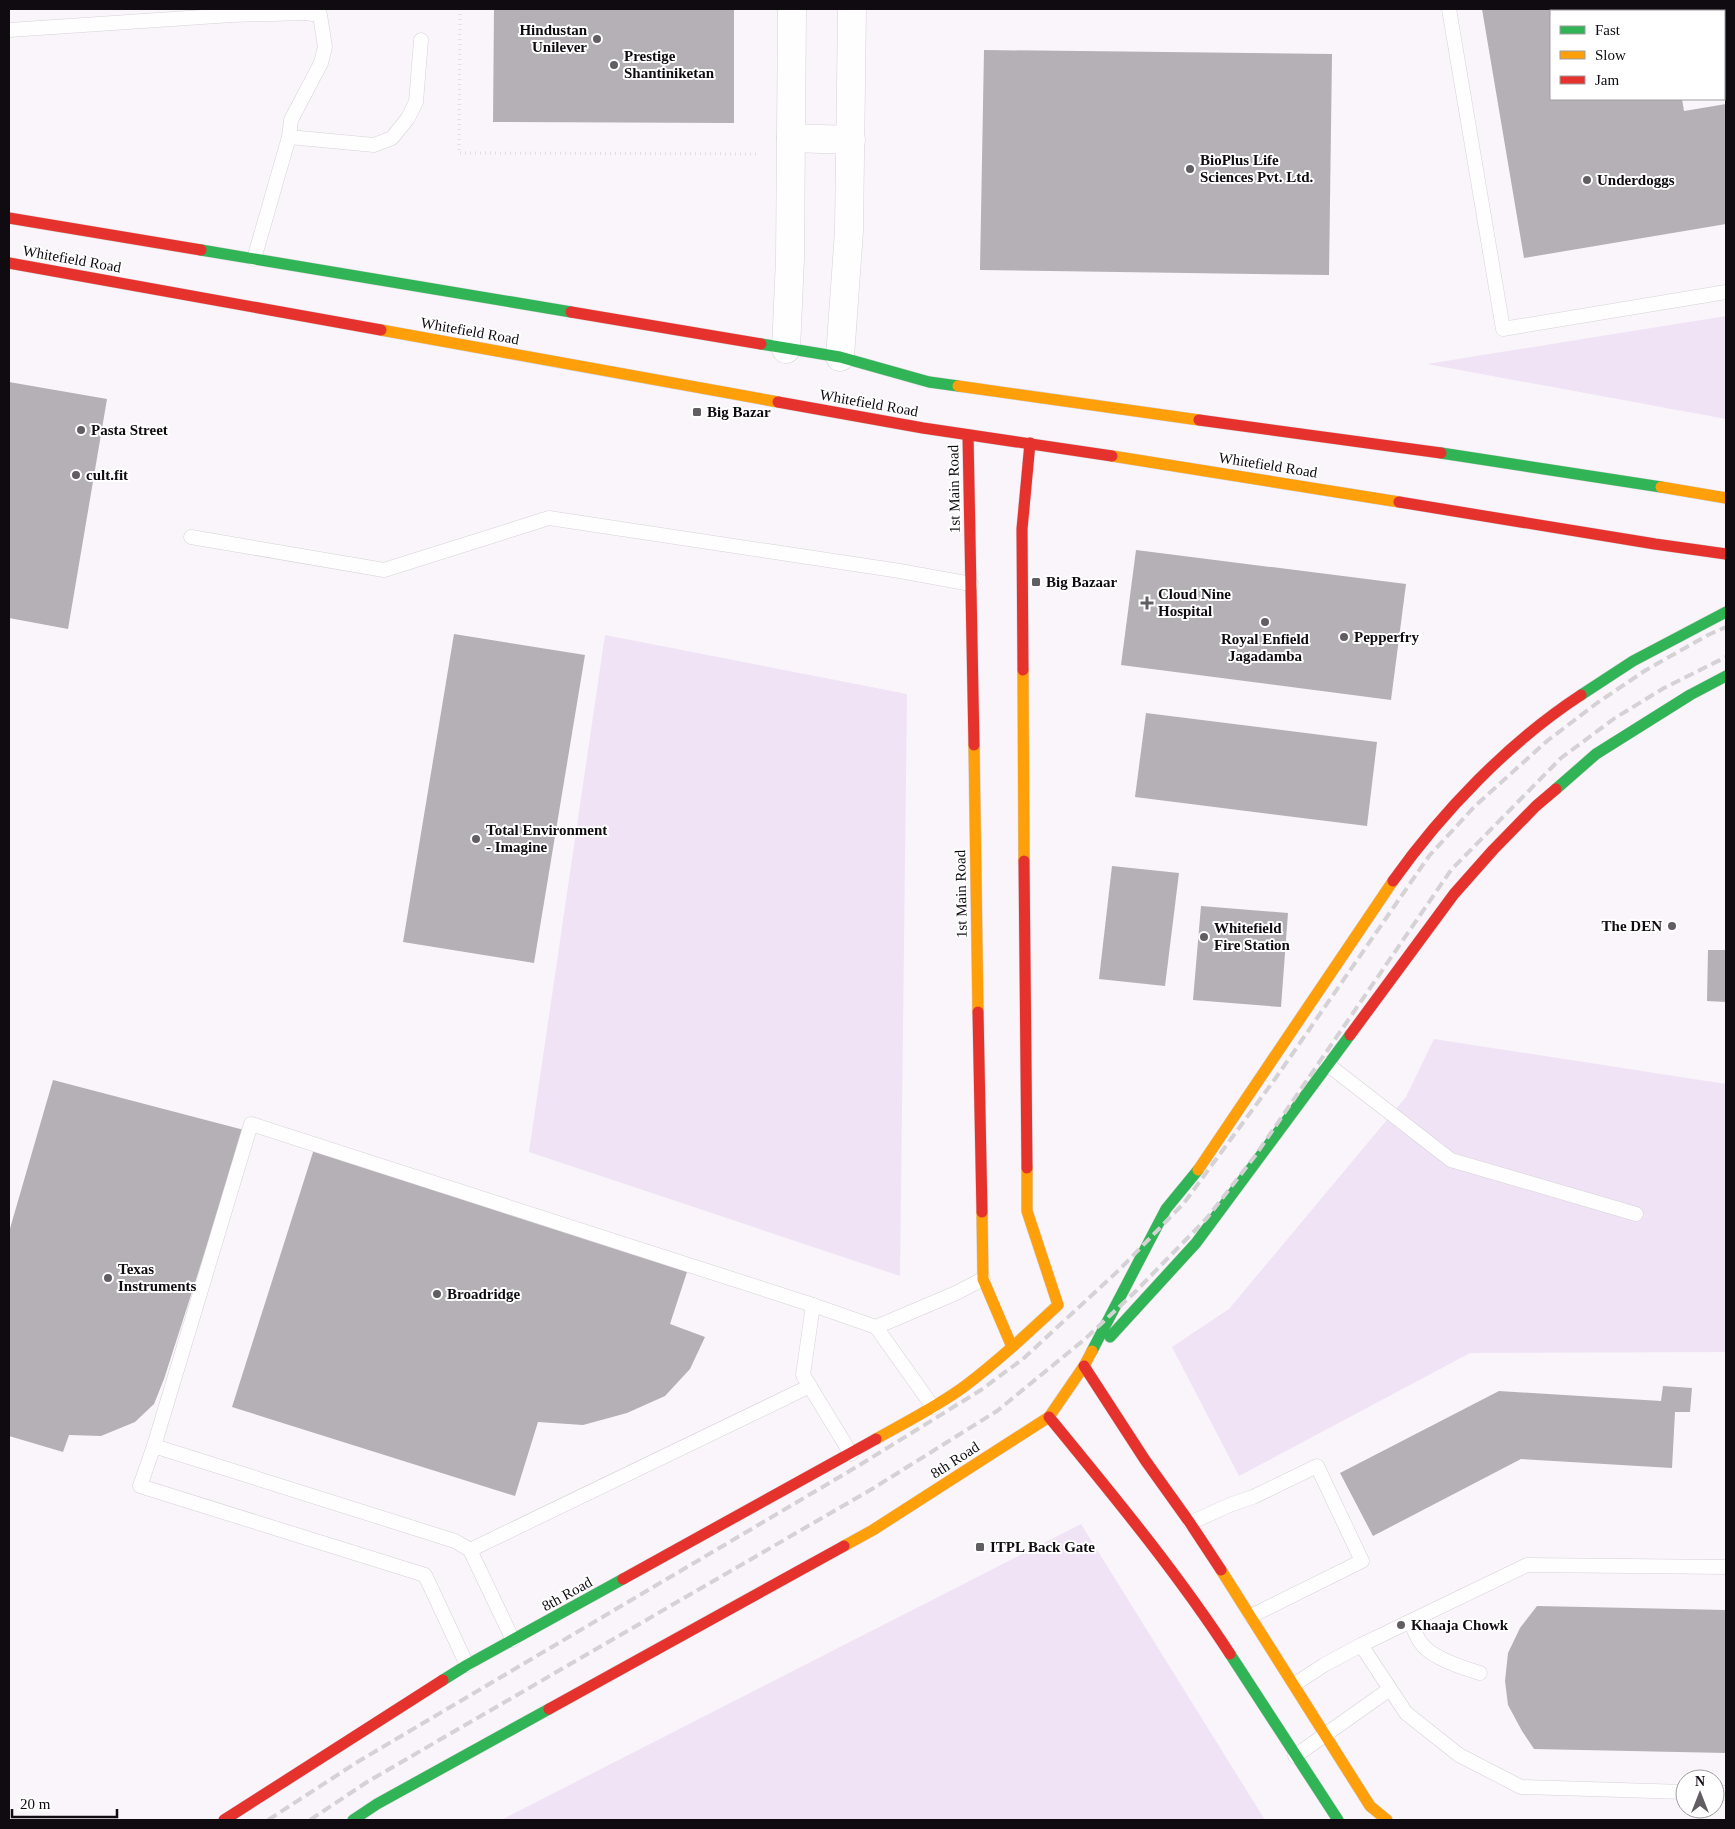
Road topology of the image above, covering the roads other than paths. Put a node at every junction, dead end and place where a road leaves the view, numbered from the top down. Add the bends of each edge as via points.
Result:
1 (792, 9) edge
2 (852, 9) edge
3 (1449, 9) edge
4 (320, 12) edge
5 (9, 30) edge
6 (421, 40) dead end
7 (289, 137) junction
8 (791, 138) junction
9 (850, 140) junction
10 (9, 218) edge
11 (254, 259) junction
12 (9, 263) edge
13 (1726, 292) edge
14 (786, 349) junction
15 (840, 357) junction
16 (968, 435) junction
17 (1030, 443) junction
18 (1726, 498) edge
19 (191, 537) dead end
20 (1726, 554) edge
21 (971, 584) junction
22 (1726, 612) edge
23 (1726, 676) edge
24 (1327, 1064) junction
25 (1636, 1214) dead end
26 (983, 1279) junction
27 (813, 1305) junction
28 (876, 1327) junction
29 (1012, 1347) junction
30 (1084, 1366) junction
31 (810, 1386) junction
32 (932, 1407) junction
33 (1049, 1416) junction
34 (154, 1446) junction
35 (851, 1454) junction
36 (1190, 1523) junction
37 (470, 1550) junction
38 (1726, 1567) edge
39 (1252, 1616) junction
40 (1410, 1622) junction
41 (513, 1640) junction
42 (1361, 1645) junction
43 (467, 1664) junction
44 (1480, 1673) dead end
45 (1295, 1684) junction
46 (1390, 1689) junction
47 (1326, 1735) junction
48 (1295, 1756) junction
49 (1675, 1792) edge
50 (224, 1820) edge
51 (353, 1820) edge
52 (1338, 1820) edge
53 (1387, 1820) edge

1 - 8 street
2 - 9 street
3 - 13 lane via 1503,329
4 - 5 lane
4 - 7 lane via 325,47 321,63 291,120
6 - 7 lane via 416,102 392,138 374,145
7 - 11 lane
8 - 9 street
8 - 14 street
9 - 15 street via 848,261
10 - 11 main road, Whitefield Road
11 - 14 main road, Whitefield Road
12 - 16 main road, Whitefield Road
14 - 15 main road, Whitefield Road
15 - 18 main road, Whitefield Road via 929,382 1497,461
16 - 17 main road, Whitefield Road
16 - 21 main road, 1st Main Road
17 - 20 main road, Whitefield Road
17 - 29 main road via 1022,529 1026,1211 1058,1305
19 - 21 lane via 384,570 549,518
21 - 26 main road, 1st Main Road
22 - 30 main road via 1633,661 1564,706 1494,764 1432,829 1394,879 1201,1166 1166,1209
23 - 24 main road via 1596,754 1536,806 1454,894
24 - 25 lane via 1451,1160
24 - 30 main road via 1196,1243
26 - 28 lane
26 - 29 main road, 1st Main Road
27 - 28 lane
27 - 31 lane via 803,1375
27 - 34 lane via 251,1124
28 - 32 lane
29 - 32 main road via 965,1386
30 - 33 main road
30 - 36 main road
31 - 35 lane
31 - 37 lane
32 - 35 main road, 8th Road
33 - 48 main road via 1199,1606
33 - 51 main road, 8th Road via 873,1530
34 - 37 lane via 455,1541
34 - 43 lane via 140,1486 425,1574
35 - 41 main road, 8th Road
36 - 39 main road
36 - 39 lane via 1317,1466 1362,1561
37 - 41 lane
38 - 40 lane via 1527,1565
39 - 45 main road
40 - 42 lane
40 - 44 lane via 1421,1643 1430,1651 1462,1668
41 - 43 main road, 8th Road
42 - 45 lane
42 - 46 lane
43 - 50 main road, 8th Road
45 - 47 main road
46 - 47 lane
46 - 49 lane via 1406,1713 1459,1754 1521,1787
47 - 48 lane
47 - 53 main road via 1370,1806
48 - 52 main road

